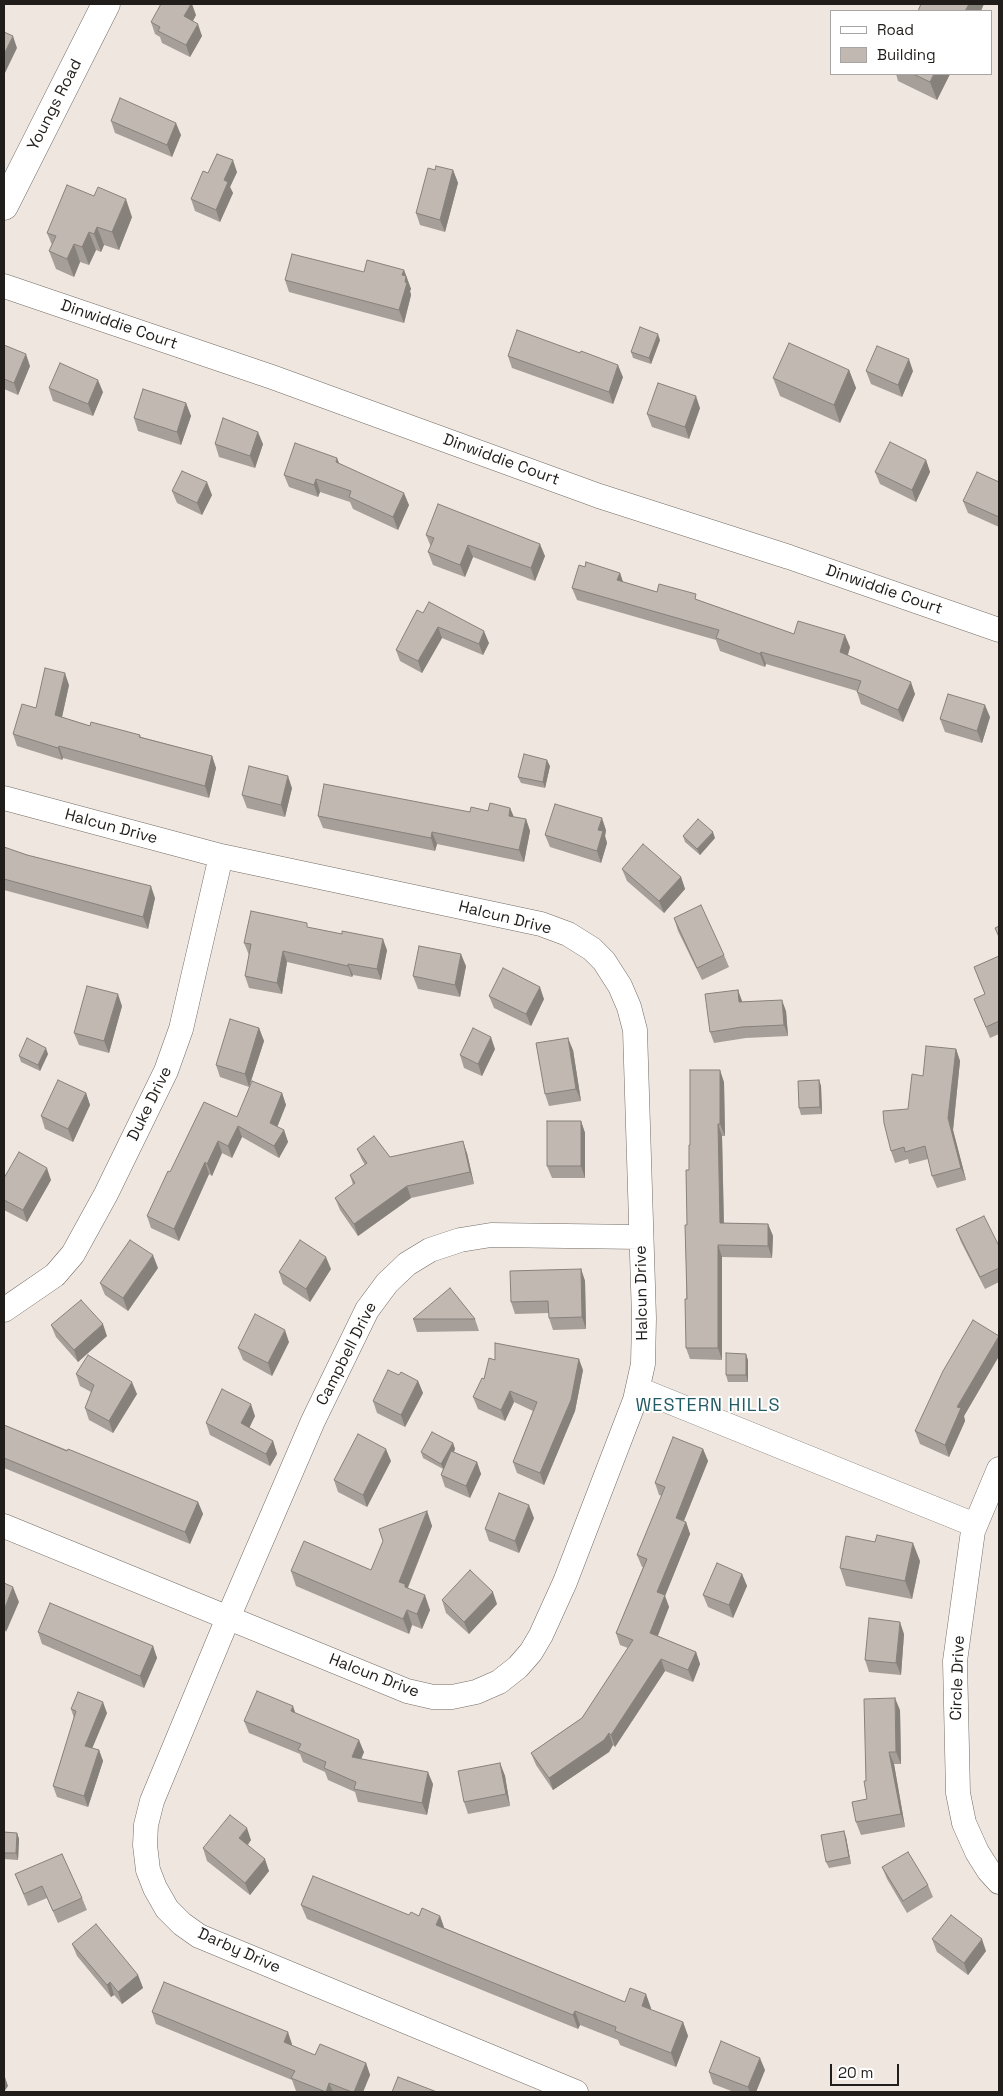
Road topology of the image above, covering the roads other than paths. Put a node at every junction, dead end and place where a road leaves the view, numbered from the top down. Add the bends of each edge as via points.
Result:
1 (106, 4) edge
2 (4, 206) edge
3 (4, 286) edge
4 (999, 630) edge
5 (4, 798) edge
6 (222, 856) junction
7 (641, 1237) junction
8 (4, 1310) edge
9 (638, 1389) junction
10 (999, 1469) edge
11 (975, 1525) junction
12 (4, 1526) edge
13 (228, 1618) junction
14 (999, 1882) edge
15 (576, 2092) edge

1 - 2 street, Youngs Road
3 - 4 street, Dinwiddie Court via 599,496 789,556
5 - 6 street, Halcun Drive
6 - 7 street, Halcun Drive via 541,924 568,934 592,950 604,961 620,986 635,1030
6 - 8 street, Duke Drive via 181,1029 166,1071 73,1254 55,1275
7 - 9 street, Halcun Drive via 644,1318
7 - 13 street, Campbell Drive via 491,1235 460,1240 430,1250 407,1264 386,1283 367,1310 313,1421
9 - 11 street
9 - 13 street, Halcun Drive via 565,1582 541,1636 518,1667 499,1682 476,1692 452,1697 407,1691
10 - 11 street, Circle Drive
11 - 14 street, Circle Drive via 955,1661 958,1793 964,1823 977,1852
12 - 13 street, Halcun Drive
13 - 15 street, Darby Drive via 152,1801 146,1825 148,1870 167,1910 199,1936

